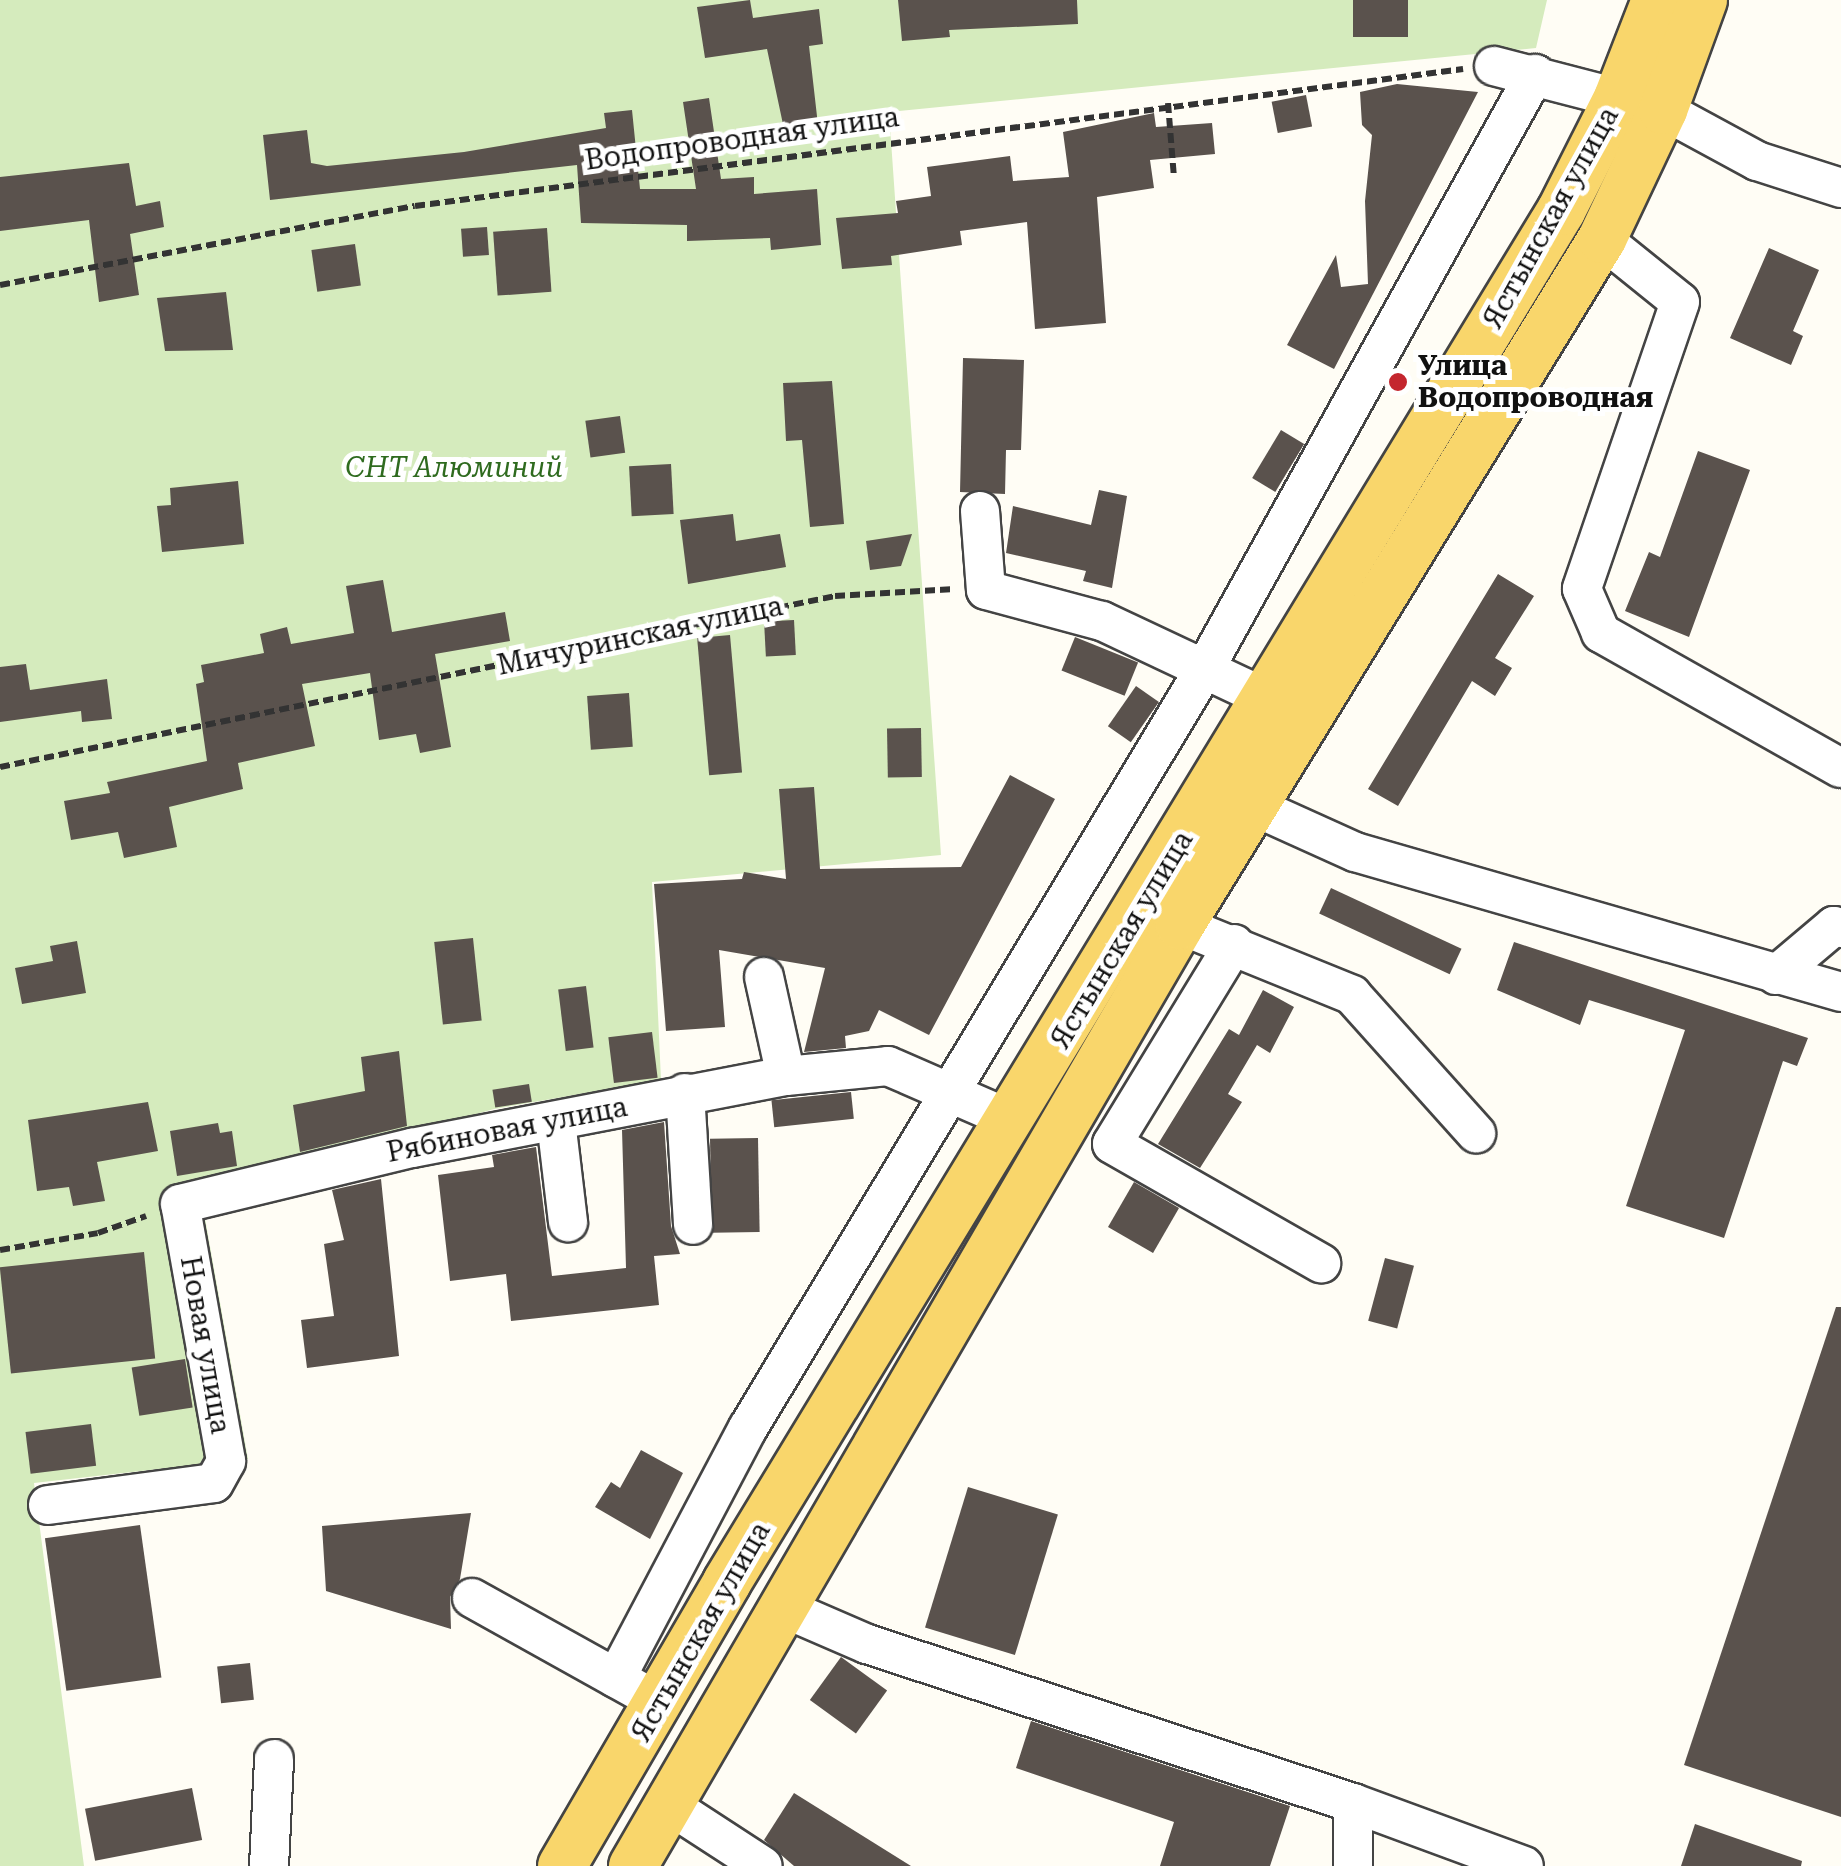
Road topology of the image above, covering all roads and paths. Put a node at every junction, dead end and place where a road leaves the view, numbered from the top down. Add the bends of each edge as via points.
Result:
1 (1656, 0) edge
2 (1703, 0) edge
3 (1494, 66) joint
4 (1535, 74) junction
5 (1618, 98) junction
6 (1168, 103) junction
7 (1663, 110) junction
8 (1174, 177) dead end
9 (1841, 188) edge
10 (1602, 239) junction
11 (0, 285) edge
12 (980, 511) dead end
13 (986, 590) junction
14 (1204, 670) junction
15 (1268, 699) junction
16 (0, 766) edge
17 (1841, 768) edge
18 (1253, 806) junction
19 (1180, 925) junction
20 (1841, 928) edge
21 (1234, 944) junction
22 (1776, 974) junction
23 (764, 978) dead end
24 (1841, 992) edge
25 (786, 1076) junction
26 (952, 1090) junction
27 (685, 1094) junction
28 (1012, 1120) junction
29 (556, 1121) junction
30 (1476, 1133) dead end
31 (180, 1204) junction
32 (568, 1222) dead end
33 (693, 1225) dead end
34 (0, 1250) edge
35 (1321, 1264) dead end
36 (48, 1505) dead end
37 (472, 1598) dead end
38 (786, 1609) junction
39 (616, 1678) junction
40 (662, 1704) junction
41 (274, 1759) dead end
42 (1353, 1802) junction
43 (650, 1843) edge
44 (269, 1866) edge
45 (562, 1866) edge
46 (763, 1866) edge
47 (1353, 1866) edge
48 (1524, 1866) edge

1 - 5 main road, Ястынская улица
2 - 7 main road, Ястынская улица
3 - 4 street
3 - 6 path, Водопроводная улица
4 - 5 street
4 - 14 street
5 - 15 main road, Ястынская улица via 1561,212
6 - 8 path
6 - 11 path, Водопроводная улица via 415,206
7 - 9 street via 1757,161
7 - 10 main road, Ястынская улица
10 - 17 street via 1680,302 1582,589 1600,633
10 - 18 main road, Ястынская улица
12 - 13 street
13 - 14 street via 1102,621
13 - 16 path, Мичуринская улица via 835,596
14 - 15 street
14 - 26 street
15 - 28 main road, Ястынская улица
18 - 19 main road, Ястынская улица
18 - 22 street via 1355,852
19 - 21 street
19 - 38 main road, Ястынская улица
20 - 22 street via 1834,926
21 - 30 street via 1352,996
21 - 35 street via 1112,1144
22 - 24 street
23 - 25 street
25 - 26 street, Рябиновая улица via 888,1066
25 - 27 street, Рябиновая улица
26 - 28 street, Рябиновая улица
26 - 39 street via 748,1428
27 - 29 street, Рябиновая улица
27 - 33 street
28 - 40 main road, Ястынская улица via 727,1582
29 - 31 street, Рябиновая улица
29 - 32 street
31 - 34 path via 98,1233
31 - 36 street, Новая улица via 226,1461 214,1483
37 - 39 street
38 - 42 street via 867,1644
38 - 43 main road, Ястынская улица
39 - 40 street
40 - 45 main road, Ястынская улица
41 - 44 street
42 - 47 street
42 - 48 street
43 - 46 street

